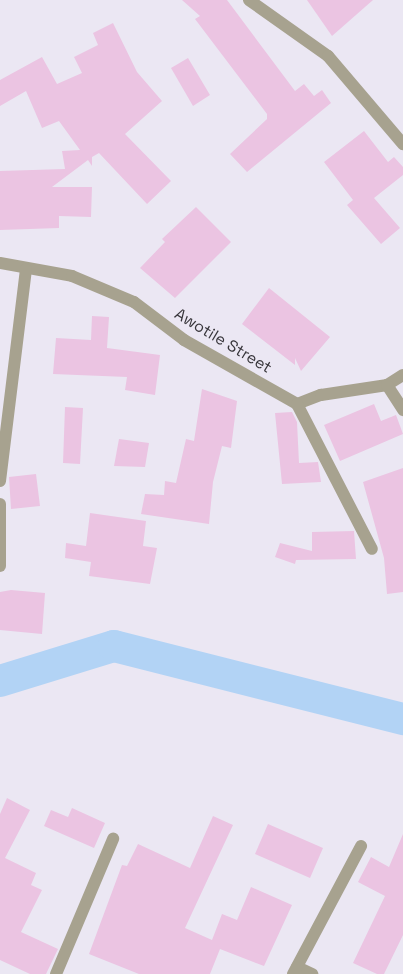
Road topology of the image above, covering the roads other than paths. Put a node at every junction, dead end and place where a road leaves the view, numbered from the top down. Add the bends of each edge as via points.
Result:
1 (249, 0) edge
2 (403, 144) edge
3 (0, 263) edge
4 (26, 270) junction
5 (403, 375) edge
6 (387, 385) junction
7 (297, 404) junction
8 (403, 410) edge
9 (0, 481) edge
10 (0, 504) edge
11 (372, 549) dead end
12 (0, 566) edge
13 (113, 839) dead end
14 (361, 846) dead end
15 (295, 971) edge
16 (56, 974) edge
17 (312, 974) edge

1 - 2 street via 328,56
3 - 4 street, Awotile Street
4 - 7 street, Awotile Street via 72,276 134,302 184,340
4 - 9 street
5 - 6 street
6 - 7 street via 321,395
6 - 8 street
7 - 11 street
10 - 12 street
13 - 16 street
14 - 15 street
15 - 17 street

